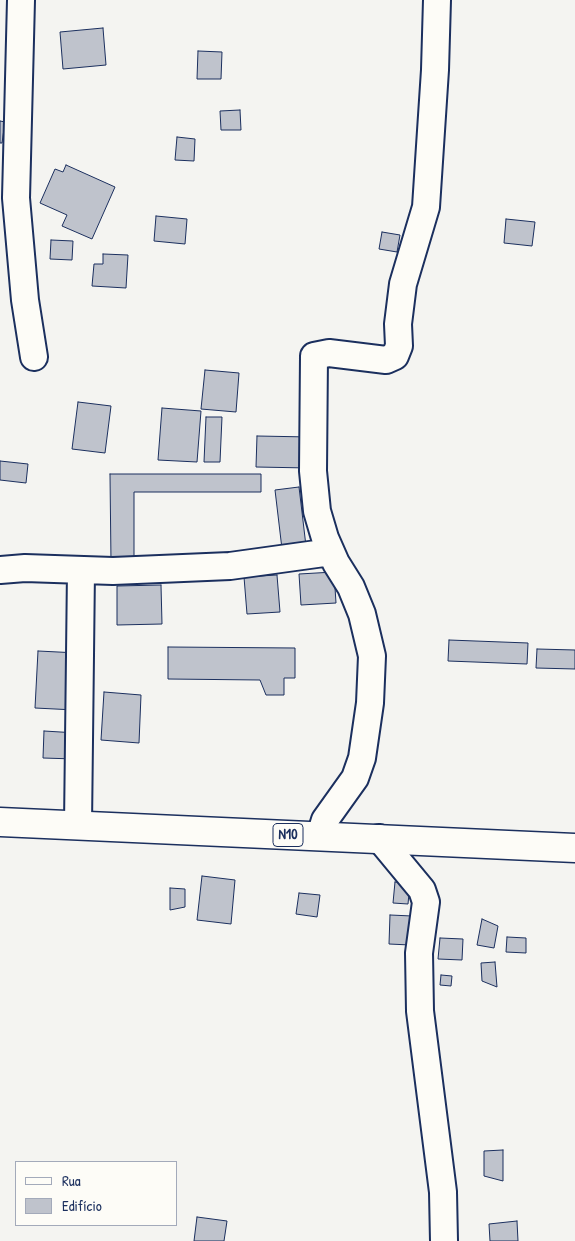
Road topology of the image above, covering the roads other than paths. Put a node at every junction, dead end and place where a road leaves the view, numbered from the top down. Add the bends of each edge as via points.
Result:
1 (21, 0) edge
2 (437, 0) edge
3 (8, 199) edge
4 (34, 357) dead end
5 (331, 552) junction
6 (0, 570) edge
7 (80, 570) junction
8 (0, 822) edge
9 (78, 826) junction
10 (320, 836) junction
11 (379, 838) junction
12 (575, 848) edge
13 (444, 1241) edge

1 - 3 street
2 - 5 street via 436,70 426,207 403,284 399,346 395,356 386,360 329,353 314,356 313,471 317,511
3 - 4 street
5 - 7 street via 230,566
5 - 10 street via 352,587 372,656 370,703 362,758 355,778 326,820
6 - 7 street
7 - 9 street
8 - 9 main road, N10
9 - 10 main road, N10
10 - 11 main road, N10
11 - 12 main road, N10
11 - 13 street via 422,890 426,902 419,953 420,1011 443,1192

